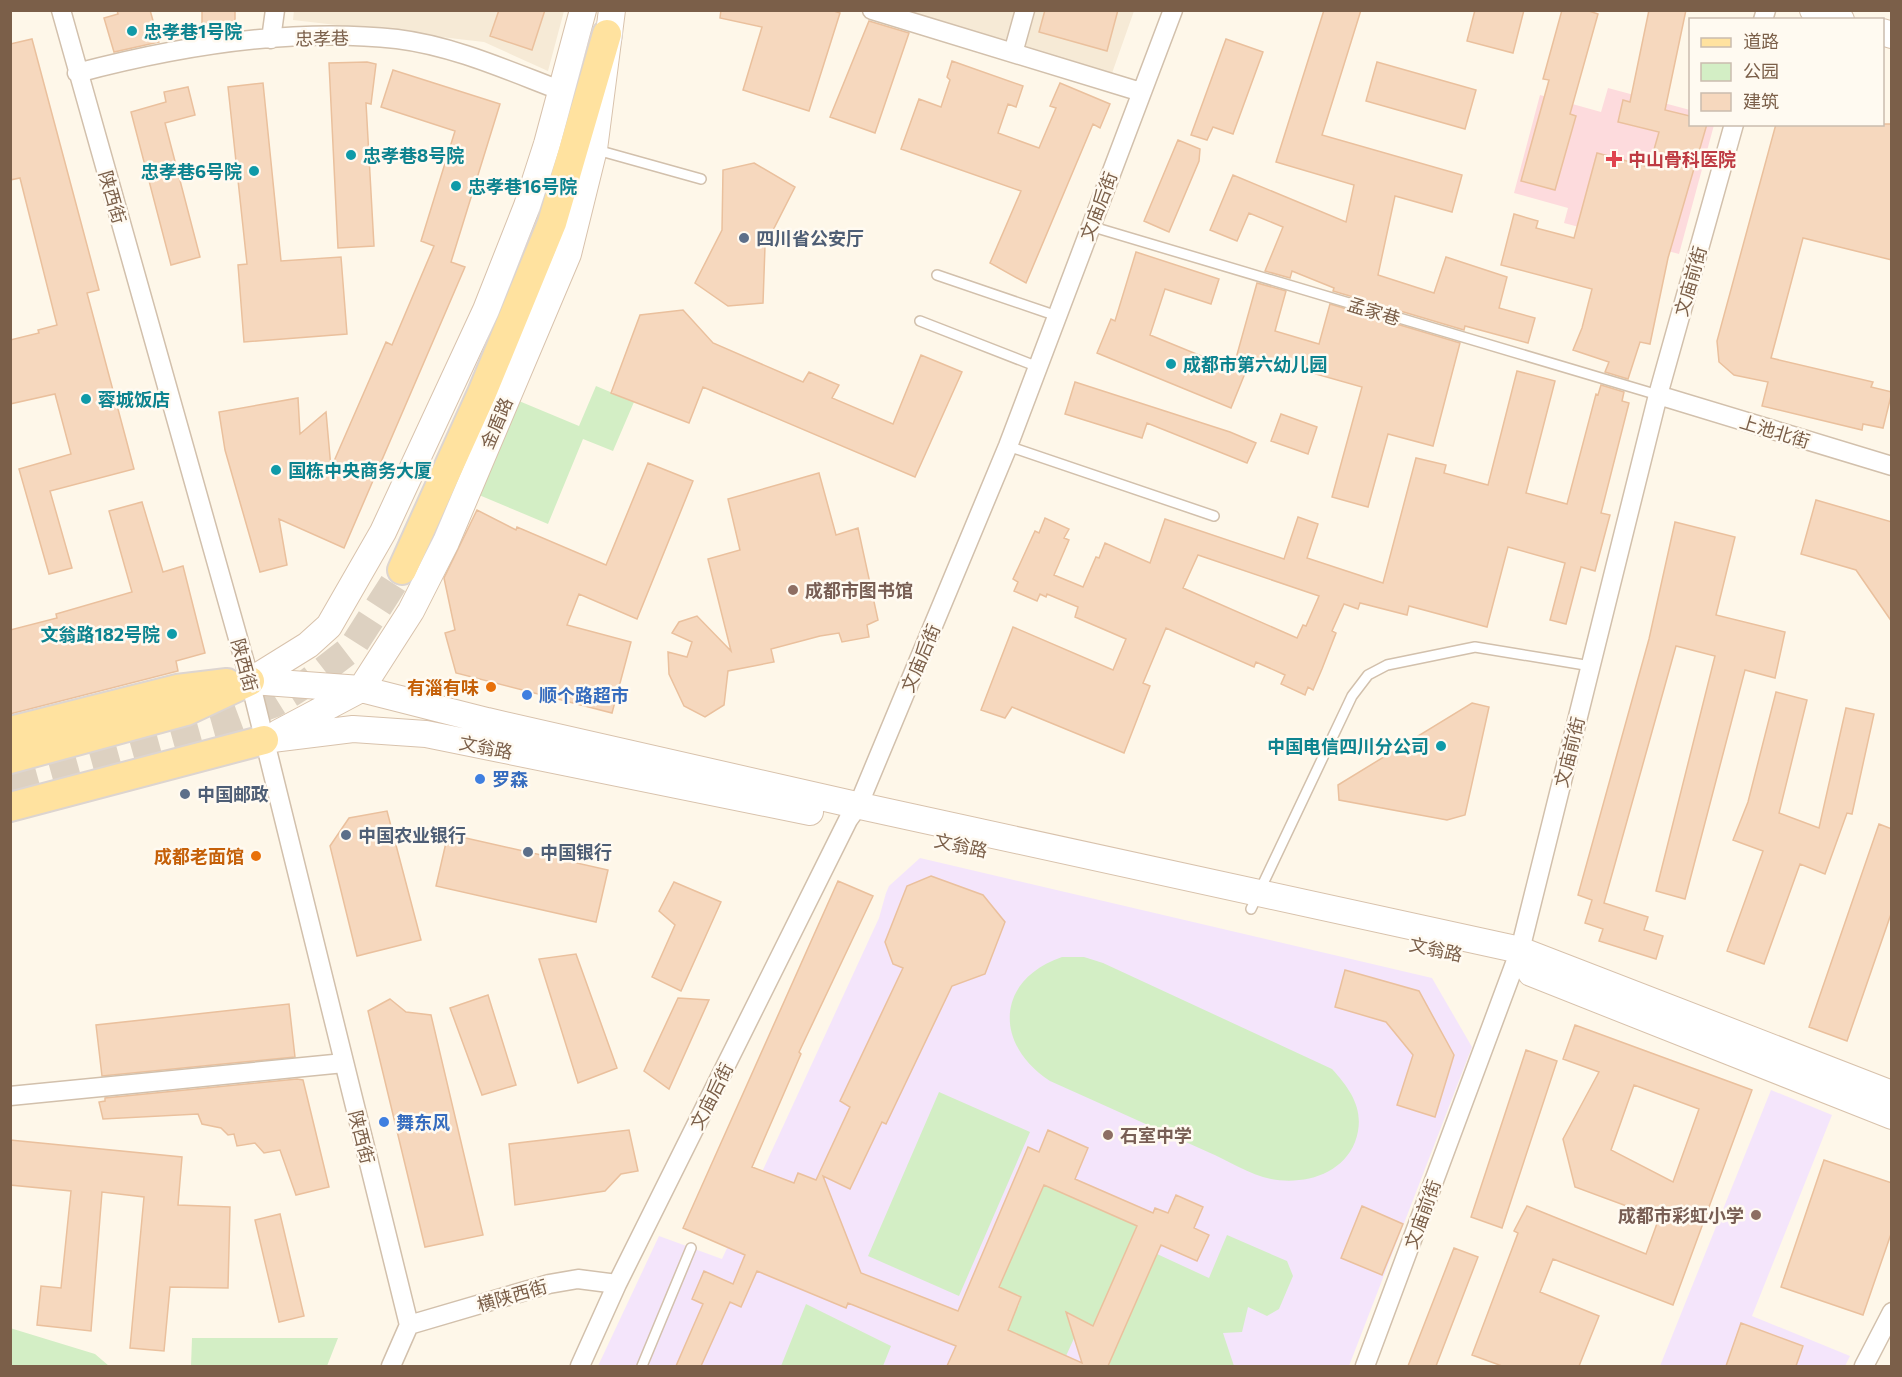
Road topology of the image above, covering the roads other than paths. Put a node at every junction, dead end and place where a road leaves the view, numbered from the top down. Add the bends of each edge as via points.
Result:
1 (61, 10) edge
2 (275, 10) edge
3 (582, 10) edge
4 (872, 10) edge
5 (1025, 10) edge
6 (1173, 10) edge
7 (1813, 10) edge
8 (1835, 18) edge
9 (610, 22) edge
10 (271, 39) junction
11 (1012, 53) junction
12 (77, 73) junction
13 (562, 91) junction
14 (1141, 92) junction
15 (1733, 126) edge
16 (594, 149) junction
17 (701, 179) dead end
18 (1090, 226) junction
19 (937, 275) dead end
20 (1056, 316) junction
21 (920, 321) dead end
22 (1038, 367) junction
23 (1658, 396) junction
24 (1008, 446) junction
25 (1892, 466) edge
26 (1215, 516) dead end
27 (402, 570) tunnel mouth
28 (1590, 666) junction
29 (250, 681) junction
30 (361, 689) junction
31 (10, 731) edge
32 (264, 740) junction
33 (10, 759) edge
34 (10, 807) edge
35 (853, 813) junction
36 (1254, 901) junction
37 (1517, 958) junction
38 (344, 1063) junction
39 (1892, 1094) edge
40 (10, 1096) edge
41 (1892, 1116) edge
42 (691, 1248) dead end
43 (617, 1284) junction
44 (1892, 1312) edge
45 (409, 1325) junction
46 (391, 1366) edge
47 (580, 1366) edge
48 (642, 1366) edge
49 (1365, 1366) edge
50 (1864, 1366) edge

1 - 12 street, 陕西街
2 - 10 street
3 - 13 main road
4 - 11 street
5 - 11 street
6 - 14 street, 文庙后街
7 - 8 main road
9 - 16 main road, 金盾路
9 - 27 main road, 金盾路 via 552,224
10 - 12 street, 忠孝巷 via 130,59
10 - 13 street, 忠孝巷 via 325,35 398,39 468,56
11 - 14 street
12 - 29 street, 陕西街
13 - 29 main road via 527,206 486,310 382,532 329,626 308,645
14 - 18 street, 文庙后街
15 - 23 street, 文庙前街
16 - 17 lane
16 - 30 main road, 金盾路 via 568,254 451,531 411,611
18 - 20 street, 文庙后街
18 - 23 lane, 孟家巷
19 - 20 lane
20 - 22 street, 文庙后街
21 - 22 lane
22 - 24 street, 文庙后街
23 - 25 street, 上池北街
23 - 28 street, 文庙前街
24 - 26 lane
24 - 35 street, 文庙后街
28 - 36 lane via 1474,647 1387,665 1368,675 1352,696
28 - 37 street, 文庙前街
29 - 30 main road, 文翁路
29 - 31 main road, 文翁路 via 177,689
29 - 32 street, 陕西街
29 - 33 main road, 文翁路 via 186,711
30 - 32 main road, 金盾路
30 - 35 main road, 文翁路
32 - 34 main road, 文翁路
32 - 35 main road, 文翁路 via 353,729 426,734
32 - 38 street, 陕西街
35 - 36 main road, 文翁路
35 - 43 street, 文庙后街
36 - 37 main road, 文翁路
37 - 39 main road, 文翁路
37 - 41 main road, 文翁路
37 - 49 street, 文庙前街
38 - 40 street
38 - 45 street, 陕西街
42 - 48 lane
43 - 45 street, 横陕西街 via 578,1279 549,1284
43 - 47 street, 文庙后街
44 - 50 street
45 - 46 street

